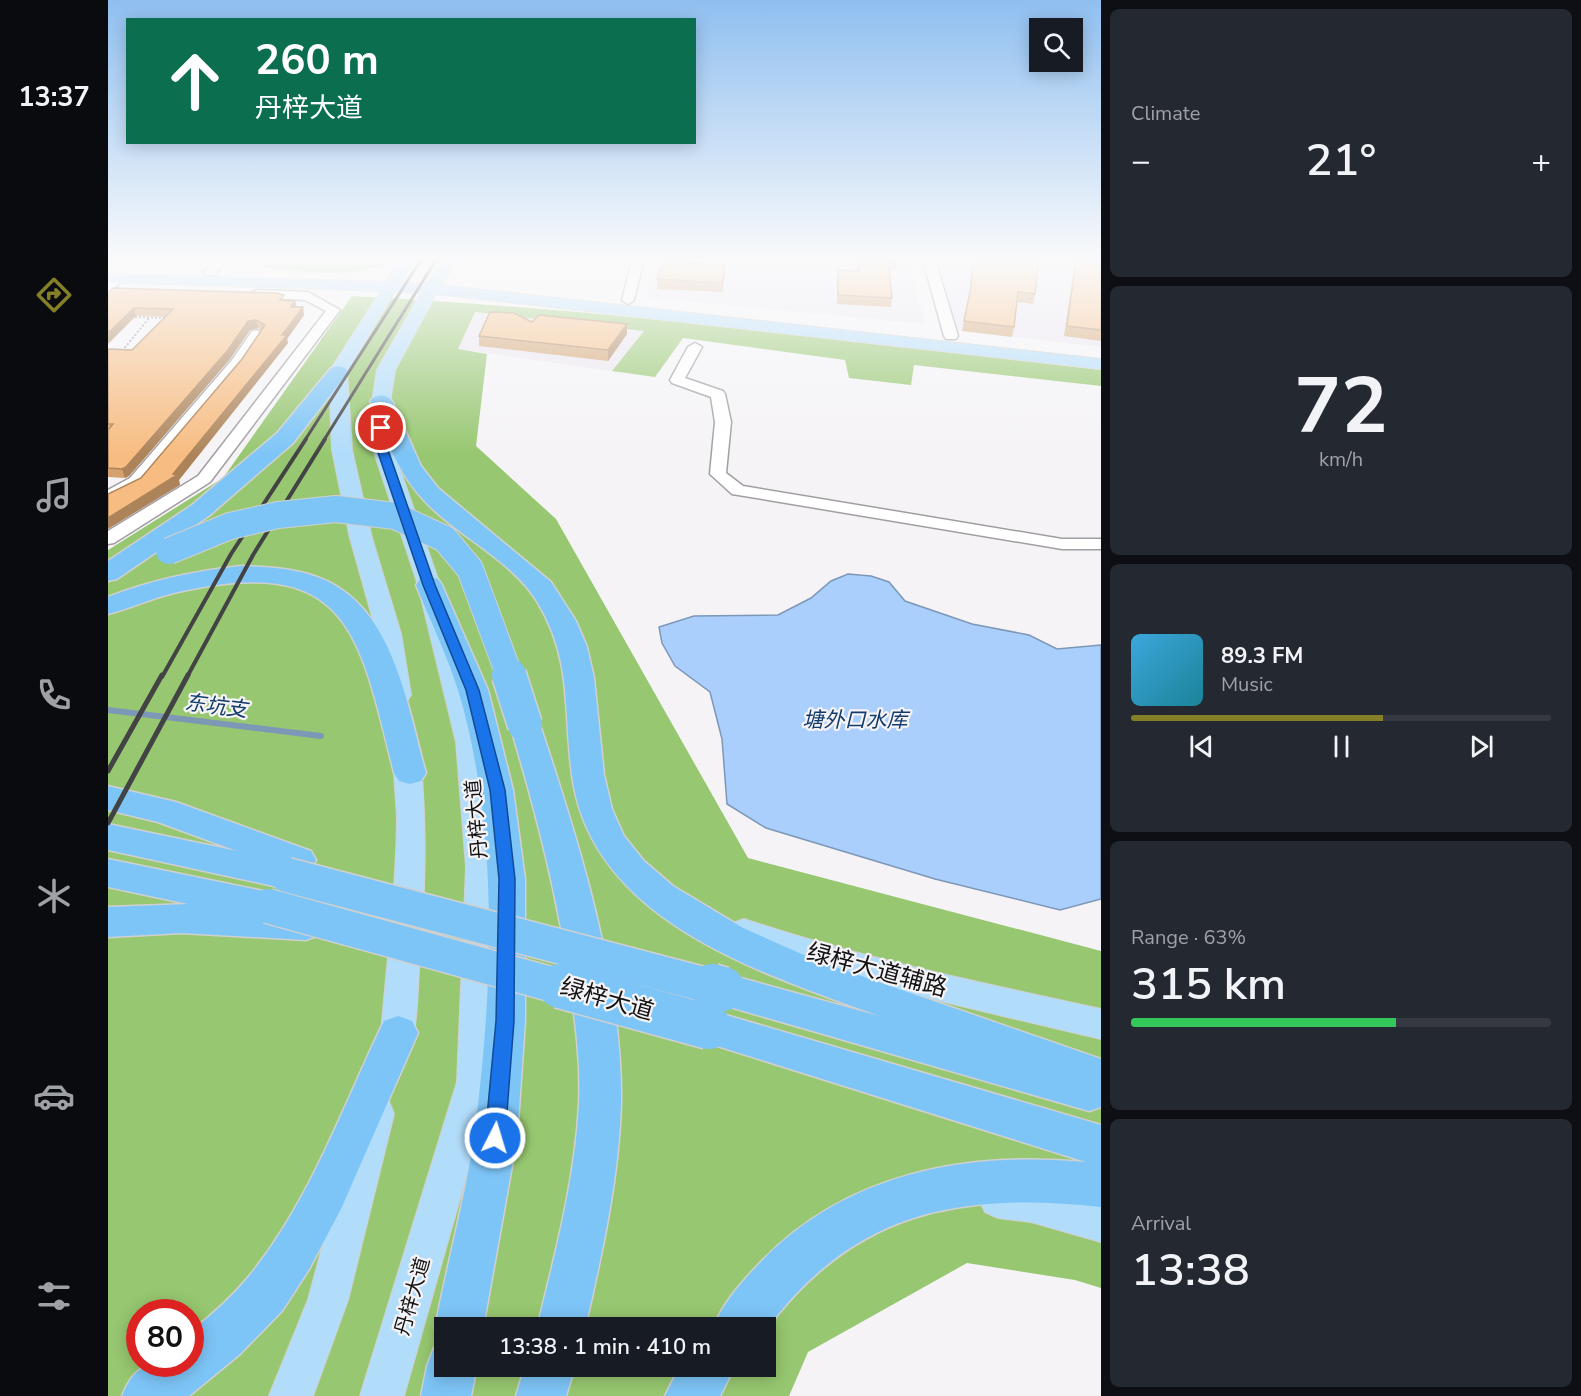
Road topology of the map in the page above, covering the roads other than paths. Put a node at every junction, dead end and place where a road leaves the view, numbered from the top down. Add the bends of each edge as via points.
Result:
1 (322, 325) edge
2 (367, 325) edge
3 (412, 325) edge
4 (778, 325) edge
5 (854, 325) edge
6 (948, 325) edge
7 (257, 334) edge
8 (951, 336) junction
9 (694, 347) dead end
10 (1101, 353) edge
11 (1101, 364) edge
12 (338, 372) junction
13 (381, 402) junction
14 (108, 497) edge
15 (108, 539) edge
16 (1101, 544) edge
17 (108, 573) edge
18 (108, 579) edge
19 (429, 585) junction
20 (108, 606) edge
21 (410, 773) junction
22 (108, 798) edge
23 (108, 837) edge
24 (293, 867) junction
25 (108, 873) edge
26 (660, 896) junction
27 (262, 914) junction
28 (108, 922) edge
29 (1101, 1024) edge
30 (398, 1033) junction
31 (1101, 1078) edge
32 (1101, 1095) edge
33 (1101, 1146) edge
34 (1101, 1185) edge
35 (914, 1195) junction
36 (1101, 1223) edge
37 (461, 1317) edge
38 (564, 1317) edge
39 (744, 1317) edge
40 (204, 1353) edge
41 (172, 1377) edge
42 (450, 1377) edge
43 (547, 1377) edge
44 (703, 1377) edge
45 (147, 1396) edge
46 (291, 1396) edge
47 (382, 1396) edge
48 (446, 1396) edge
49 (542, 1396) edge
50 (690, 1396) edge

1 - 15 street via 204,479
2 - 12 main road
3 - 13 main road, 丹梓大道 via 386,370
4 - 11 main road
5 - 8 main road
6 - 8 street
7 - 14 street via 136,482
8 - 10 main road
9 - 16 street via 677,380 718,394 723,422 718,474 738,490 1062,544
12 - 17 highway via 285,438 201,510
12 - 21 main road via 342,450 361,538 389,634
13 - 19 main road, 丹梓大道 via 382,447
13 - 26 highway via 410,467 430,493 542,588 562,621 573,647 579,678 595,809 610,843 632,871
18 - 38 highway, bridge via 230,526 278,514 336,509 395,516 445,538 470,569 504,658 548,797 587,958 598,1045 600,1115 576,1267
19 - 37 highway via 473,690 497,790 507,879 505,1021 495,1138
19 - 47 main road, 丹梓大道 via 469,742 481,867 475,1082
20 - 21 highway via 155,588 213,575 294,580 332,595 357,619 378,661
21 - 30 main road via 410,858
22 - 24 highway via 164,812
23 - 24 highway, 绿梓大道
24 - 32 highway, 绿梓大道, bridge via 425,910
25 - 27 highway, 绿梓大道
26 - 29 main road, 绿梓大道辅路 via 720,924 782,945
26 - 31 highway via 730,939 802,971
27 - 28 highway
27 - 33 highway, 绿梓大道, bridge via 353,928 709,1027
30 - 40 highway via 315,1216 272,1286
30 - 46 main road via 328,1300
34 - 35 highway via 1044,1180 979,1182
35 - 36 main road via 1031,1203
35 - 39 highway via 856,1216 802,1252
41 - 45 highway
42 - 48 highway
43 - 49 highway
44 - 50 highway

